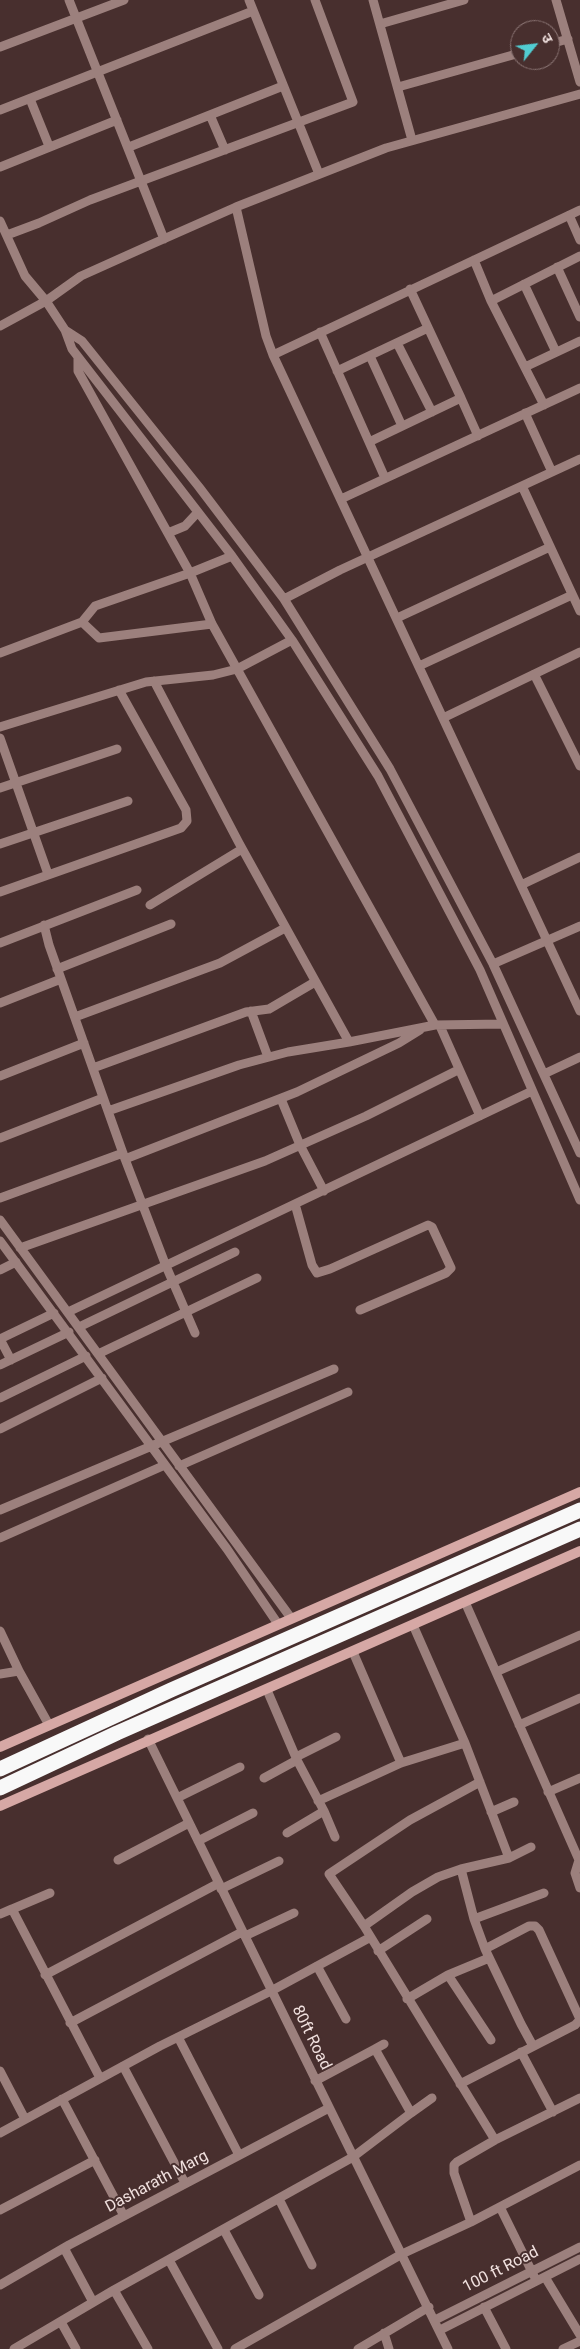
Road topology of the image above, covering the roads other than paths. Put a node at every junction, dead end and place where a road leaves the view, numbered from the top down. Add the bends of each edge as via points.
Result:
1 (69, 0) edge
2 (124, 0) edge
3 (249, 0) edge
4 (315, 0) edge
5 (373, 0) edge
6 (464, 0) edge
7 (556, 0) edge
8 (253, 11) junction
9 (77, 18) junction
10 (380, 24) junction
11 (568, 39) junction
12 (560, 41) edge
13 (0, 47) edge
14 (510, 56) edge
15 (97, 73) junction
16 (580, 82) edge
17 (283, 86) junction
18 (398, 87) junction
19 (580, 94) edge
20 (30, 99) junction
21 (0, 110) edge
22 (210, 115) junction
23 (117, 120) junction
24 (298, 122) junction
25 (412, 140) junction
26 (49, 146) junction
27 (128, 147) junction
28 (225, 150) junction
29 (0, 167) edge
30 (319, 174) junction
31 (142, 182) junction
32 (236, 207) junction
33 (580, 210) edge
34 (569, 215) junction
35 (0, 221) edge
36 (7, 235) junction
37 (164, 239) junction
38 (580, 240) edge
39 (580, 256) edge
40 (474, 260) junction
41 (557, 267) junction
42 (524, 284) junction
43 (410, 289) junction
44 (491, 301) junction
45 (46, 302) junction
46 (580, 317) edge
47 (0, 326) edge
48 (428, 328) junction
49 (65, 330) junction
50 (320, 332) junction
51 (580, 341) edge
52 (397, 343) junction
53 (556, 352) junction
54 (273, 355) junction
55 (370, 356) junction
56 (78, 357) junction
57 (525, 367) junction
58 (337, 371) junction
59 (580, 388) edge
60 (461, 398) junction
61 (544, 405) junction
62 (432, 412) junction
63 (526, 413) junction
64 (402, 426) junction
65 (478, 436) junction
66 (369, 442) junction
67 (580, 459) edge
68 (552, 472) junction
69 (385, 478) junction
70 (522, 486) junction
71 (340, 499) junction
72 (198, 512) junction
73 (168, 533) junction
74 (550, 547) junction
75 (232, 556) junction
76 (368, 557) junction
77 (190, 573) junction
78 (572, 595) junction
79 (284, 599) junction
80 (580, 611) edge
81 (397, 618) junction
82 (296, 620) junction
83 (82, 622) junction
84 (212, 624) junction
85 (283, 628) junction
86 (292, 640) junction
87 (580, 652) edge
88 (0, 653) edge
89 (419, 666) junction
90 (237, 669) junction
91 (534, 674) junction
92 (154, 681) junction
93 (119, 690) junction
94 (443, 718) junction
95 (0, 727) edge
96 (0, 738) edge
97 (117, 749) dead end
98 (580, 766) edge
99 (16, 783) junction
100 (0, 788) edge
101 (128, 801) dead end
102 (33, 832) junction
103 (0, 844) edge
104 (242, 849) junction
105 (580, 857) edge
106 (48, 874) junction
107 (521, 885) junction
108 (137, 890) dead end
109 (0, 892) edge
110 (150, 905) dead end
111 (171, 924) dead end
112 (44, 925) junction
113 (580, 926) edge
114 (285, 928) junction
115 (547, 941) junction
116 (0, 943) edge
117 (493, 964) junction
118 (57, 969) junction
119 (61, 979) junction
120 (315, 982) junction
121 (577, 997) edge
122 (0, 1003) edge
123 (251, 1011) junction
124 (580, 1011) edge
125 (75, 1017) junction
126 (503, 1024) junction
127 (438, 1026) junction
128 (425, 1027) junction
129 (349, 1042) junction
130 (84, 1043) junction
131 (268, 1057) junction
132 (580, 1057) edge
133 (92, 1068) junction
134 (458, 1070) junction
135 (544, 1074) junction
136 (0, 1076) edge
137 (532, 1090) junction
138 (103, 1098) junction
139 (281, 1099) junction
140 (108, 1111) junction
141 (480, 1116) junction
142 (0, 1138) edge
143 (300, 1145) junction
144 (580, 1152) edge
145 (124, 1156) junction
146 (324, 1191) junction
147 (0, 1198) edge
148 (580, 1200) edge
149 (142, 1204) junction
150 (295, 1204) junction
151 (0, 1220) edge
152 (0, 1240) edge
153 (20, 1248) junction
154 (234, 1252) dead end
155 (16, 1262) junction
156 (166, 1266) junction
157 (0, 1270) edge
158 (257, 1278) dead end
159 (172, 1282) junction
160 (360, 1310) dead end
161 (68, 1312) junction
162 (186, 1312) junction
163 (54, 1313) junction
164 (79, 1327) junction
165 (69, 1332) junction
166 (195, 1333) dead end
167 (0, 1339) edge
168 (98, 1354) junction
169 (86, 1356) junction
170 (11, 1360) junction
171 (0, 1365) edge
172 (334, 1369) dead end
173 (102, 1378) junction
174 (348, 1392) dead end
175 (0, 1398) edge
176 (0, 1429) edge
177 (161, 1443) junction
178 (152, 1446) junction
179 (166, 1466) junction
180 (179, 1466) junction
181 (580, 1492) edge
182 (0, 1510) edge
183 (580, 1510) edge
184 (580, 1529) edge
185 (0, 1538) edge
186 (580, 1551) edge
187 (465, 1602) junction
188 (291, 1618) junction
189 (278, 1624) junction
190 (413, 1625) junction
191 (0, 1631) edge
192 (580, 1634) edge
193 (353, 1652) junction
194 (19, 1671) junction
195 (496, 1672) junction
196 (0, 1674) edge
197 (267, 1690) junction
198 (580, 1698) edge
199 (519, 1725) junction
200 (49, 1726) junction
201 (336, 1737) dead end
202 (148, 1739) junction
203 (465, 1743) junction
204 (0, 1746) edge
205 (297, 1758) junction
206 (401, 1763) junction
207 (240, 1767) dead end
208 (0, 1769) edge
209 (264, 1778) dead end
210 (580, 1778) edge
211 (480, 1782) junction
212 (0, 1788) edge
213 (548, 1792) junction
214 (177, 1798) junction
215 (318, 1801) junction
216 (514, 1802) dead end
217 (0, 1806) edge
218 (324, 1811) junction
219 (491, 1812) junction
220 (253, 1813) dead end
221 (189, 1823) junction
222 (287, 1833) dead end
223 (335, 1837) dead end
224 (198, 1841) junction
225 (531, 1847) dead end
226 (509, 1858) junction
227 (118, 1860) dead end
228 (579, 1860) edge
229 (279, 1861) dead end
230 (461, 1869) junction
231 (220, 1886) junction
232 (580, 1888) edge
233 (50, 1893) dead end
234 (544, 1893) dead end
235 (10, 1910) junction
236 (294, 1913) dead end
237 (0, 1914) edge
238 (474, 1919) junction
239 (427, 1920) dead end
240 (364, 1926) junction
241 (244, 1934) junction
242 (370, 1938) junction
243 (485, 1949) junction
244 (378, 1952) junction
245 (489, 1958) junction
246 (317, 1966) junction
247 (45, 1975) junction
248 (448, 1975) junction
249 (271, 1991) junction
250 (408, 1999) junction
251 (346, 2019) dead end
252 (580, 2020) edge
253 (70, 2023) junction
254 (178, 2037) junction
255 (491, 2040) dead end
256 (384, 2044) dead end
257 (533, 2046) junction
258 (375, 2049) junction
259 (521, 2052) junction
260 (123, 2066) junction
261 (0, 2071) edge
262 (100, 2078) junction
263 (315, 2080) junction
264 (460, 2084) junction
265 (432, 2098) dead end
266 (580, 2098) edge
267 (62, 2099) junction
268 (329, 2108) junction
269 (553, 2112) junction
270 (411, 2113) junction
271 (25, 2119) junction
272 (0, 2133) edge
273 (494, 2140) junction
274 (239, 2155) junction
275 (353, 2157) junction
276 (94, 2160) junction
277 (580, 2165) edge
278 (185, 2183) junction
279 (279, 2199) junction
280 (500, 2207) junction
281 (0, 2210) edge
282 (124, 2216) junction
283 (471, 2222) junction
284 (224, 2230) junction
285 (580, 2247) edge
286 (64, 2248) junction
287 (402, 2254) junction
288 (580, 2259) edge
289 (169, 2260) junction
290 (312, 2265) dead end
291 (532, 2271) junction
292 (541, 2279) junction
293 (0, 2285) edge
294 (114, 2290) junction
295 (258, 2296) dead end
296 (93, 2302) junction
297 (429, 2307) junction
298 (484, 2307) junction
299 (435, 2320) junction
300 (61, 2322) junction
301 (440, 2330) junction
302 (384, 2333) junction
303 (580, 2335) edge
304 (576, 2345) edge
305 (14, 2349) edge
306 (76, 2349) edge
307 (148, 2349) edge
308 (218, 2349) edge
309 (235, 2349) edge
310 (358, 2349) edge
311 (389, 2349) edge
312 (448, 2349) edge
313 (506, 2349) edge
314 (563, 2349) edge

1 - 9 street
2 - 9 street
3 - 8 street
4 - 24 street via 352,102
5 - 10 street
6 - 10 street
7 - 11 street
8 - 15 street
8 - 17 street
9 - 13 street
9 - 15 street
10 - 18 street
11 - 12 street
11 - 16 street
14 - 18 street
15 - 20 street
15 - 23 street
17 - 22 street
17 - 24 street
18 - 25 street
19 - 25 street
20 - 21 street
20 - 26 street
22 - 27 street
22 - 28 street
23 - 26 street
23 - 27 street
24 - 28 street
24 - 30 street
25 - 30 street
26 - 29 street
27 - 31 street
28 - 31 street
30 - 32 street
31 - 36 street
31 - 37 street
32 - 37 street
32 - 54 street
33 - 34 street
34 - 38 street
34 - 40 street
35 - 36 street
36 - 45 street via 25,276
37 - 45 street via 81,276
39 - 41 street
40 - 43 street
40 - 44 street
41 - 42 street
41 - 46 street
42 - 44 street
42 - 53 street
43 - 48 street
43 - 50 street
44 - 57 street
45 - 47 street
45 - 49 street
48 - 52 street
48 - 60 street
49 - 56 street
49 - 79 street via 82,341
50 - 54 street
50 - 58 street
51 - 53 street
52 - 55 street
52 - 62 street
53 - 57 street
54 - 71 street
55 - 58 street
55 - 64 street
56 - 72 street
56 - 73 street via 78,371
57 - 61 street
58 - 66 street
59 - 61 street
60 - 62 street
60 - 65 street
61 - 63 street
62 - 64 street
63 - 65 street
63 - 68 street
64 - 66 street
65 - 69 street
66 - 69 street
67 - 68 street
68 - 70 street
69 - 71 street
70 - 74 street
70 - 76 street
71 - 76 street
72 - 73 street via 185,526
72 - 75 street
73 - 77 street
74 - 78 street
74 - 81 street
75 - 77 street
75 - 85 street
76 - 79 street
76 - 81 street
77 - 83 street via 95,606
77 - 84 street
78 - 80 street
78 - 89 street
79 - 82 street
81 - 89 street
82 - 85 street
82 - 117 street via 390,769
83 - 84 street via 99,638
83 - 88 street
84 - 90 street
85 - 86 street
86 - 90 street
86 - 126 street via 378,776 480,970
87 - 91 street
89 - 94 street
90 - 92 street via 214,675
90 - 127 street
91 - 94 street
91 - 98 street
92 - 93 street
92 - 104 street
93 - 95 street
93 - 106 street via 182,802 187,822 181,828
94 - 107 street
96 - 99 street
97 - 99 street
99 - 100 street
99 - 102 street
101 - 102 street
102 - 103 street
102 - 106 street
104 - 110 street
104 - 114 street
105 - 107 street
106 - 109 street
107 - 115 street
108 - 112 street
111 - 118 street
112 - 116 street
112 - 118 street
113 - 115 street
114 - 120 street
114 - 125 street via 220,963
115 - 117 street
115 - 121 street
117 - 135 street
118 - 119 street
119 - 122 street
119 - 125 street
120 - 123 street via 269,1009
120 - 129 street
121 - 124 street
123 - 131 street
123 - 133 street
125 - 130 street
126 - 127 street
126 - 137 street
127 - 128 street
127 - 134 street
128 - 129 street
128 - 139 street via 399,1043
129 - 131 street
130 - 133 street
130 - 136 street
131 - 140 street
132 - 135 street
133 - 138 street
134 - 141 street
134 - 143 street
135 - 144 street
137 - 141 street
137 - 148 street
138 - 140 street
138 - 142 street
139 - 143 street
139 - 145 street
140 - 145 street
141 - 146 street
143 - 146 street
143 - 149 street via 265,1161
145 - 147 street
145 - 149 street
146 - 150 street
149 - 153 street
149 - 156 street
150 - 156 street
150 - 160 street via 317,1273 428,1225 432,1227 451,1268
151 - 153 street
152 - 155 street
153 - 161 street
154 - 159 street
155 - 157 street
155 - 163 street
156 - 159 street
156 - 161 street
158 - 162 street
159 - 162 street
159 - 164 street
161 - 164 street
162 - 166 street
162 - 168 street
163 - 165 street
163 - 167 street
164 - 168 street
165 - 169 street
165 - 170 street
167 - 170 street
168 - 177 street
169 - 173 street
169 - 175 street
170 - 171 street
172 - 177 street
173 - 176 street
173 - 178 street
174 - 180 street
177 - 178 street
177 - 180 street
178 - 179 street
178 - 182 street
179 - 185 street
179 - 189 street
180 - 188 street
181 - 188 street
183 - 208 highway
184 - 212 highway
186 - 187 street
187 - 190 street
187 - 195 street
188 - 189 street
189 - 200 street
190 - 193 street
190 - 203 street
191 - 194 street
192 - 195 street
193 - 197 street
193 - 206 street
194 - 196 street
194 - 200 street
195 - 199 street
197 - 202 street
197 - 205 street
198 - 199 street
199 - 213 street
200 - 204 street
201 - 205 street
202 - 214 street, 80ft Road
202 - 217 street
203 - 206 street
203 - 211 street
205 - 209 street
205 - 215 street
206 - 215 street
207 - 214 street
210 - 213 street
211 - 219 street
211 - 240 street via 410,1820 329,1874
213 - 228 street
214 - 221 street, 80ft Road
215 - 218 street
216 - 219 street
218 - 222 street
218 - 223 street
219 - 226 street
220 - 224 street
221 - 224 street, 80ft Road
221 - 227 street
224 - 231 street, 80ft Road
225 - 226 street
226 - 230 street
228 - 232 street via 575,1873
229 - 231 street
230 - 238 street
230 - 240 street via 438,1877 412,1892
231 - 241 street, 80ft Road
231 - 247 street
233 - 235 street
234 - 238 street
235 - 237 street
235 - 247 street
236 - 241 street
238 - 243 street
239 - 244 street
240 - 242 street
241 - 249 street, 80ft Road
241 - 253 street
242 - 244 street
242 - 246 street
243 - 245 street
243 - 252 street via 529,1926 535,1926
244 - 250 street
245 - 248 street
245 - 257 street
246 - 249 street
246 - 251 street
247 - 253 street
248 - 250 street
248 - 255 street
249 - 254 street
249 - 263 street, 80ft Road
250 - 264 street
252 - 257 street
253 - 262 street
254 - 260 street
254 - 274 street
256 - 258 street
257 - 259 street
258 - 263 street
258 - 270 street
259 - 264 street
259 - 269 street
260 - 262 street
260 - 278 street
261 - 271 street
262 - 267 street
263 - 268 street, 80ft Road
264 - 273 street
265 - 270 street
266 - 269 street
267 - 271 street
267 - 276 street
268 - 274 street, Dasharath Marg
268 - 275 street, 80ft Road
269 - 273 street
270 - 275 street
271 - 272 street
273 - 283 street via 454,2166
274 - 278 street, Dasharath Marg
275 - 279 street
275 - 287 street, 80ft Road
276 - 281 street
276 - 282 street
277 - 280 street
278 - 282 street, Dasharath Marg
279 - 284 street
279 - 290 street
280 - 283 street
280 - 291 street
282 - 286 street, Dasharath Marg
283 - 287 street
284 - 289 street
284 - 295 street
285 - 291 street, 100 ft Road
286 - 293 street, Dasharath Marg
286 - 296 street
287 - 297 street, 80ft Road
287 - 309 street
288 - 292 street
289 - 294 street
289 - 308 street
291 - 292 street
291 - 299 street, 100 ft Road
292 - 298 street
292 - 303 street
294 - 296 street
294 - 307 street
296 - 300 street
297 - 299 street, 80ft Road
297 - 302 street
298 - 301 street
298 - 313 street
299 - 301 street, 80ft Road
300 - 305 street
300 - 306 street
301 - 312 street, 80ft Road
302 - 310 street
302 - 311 street
304 - 314 street

